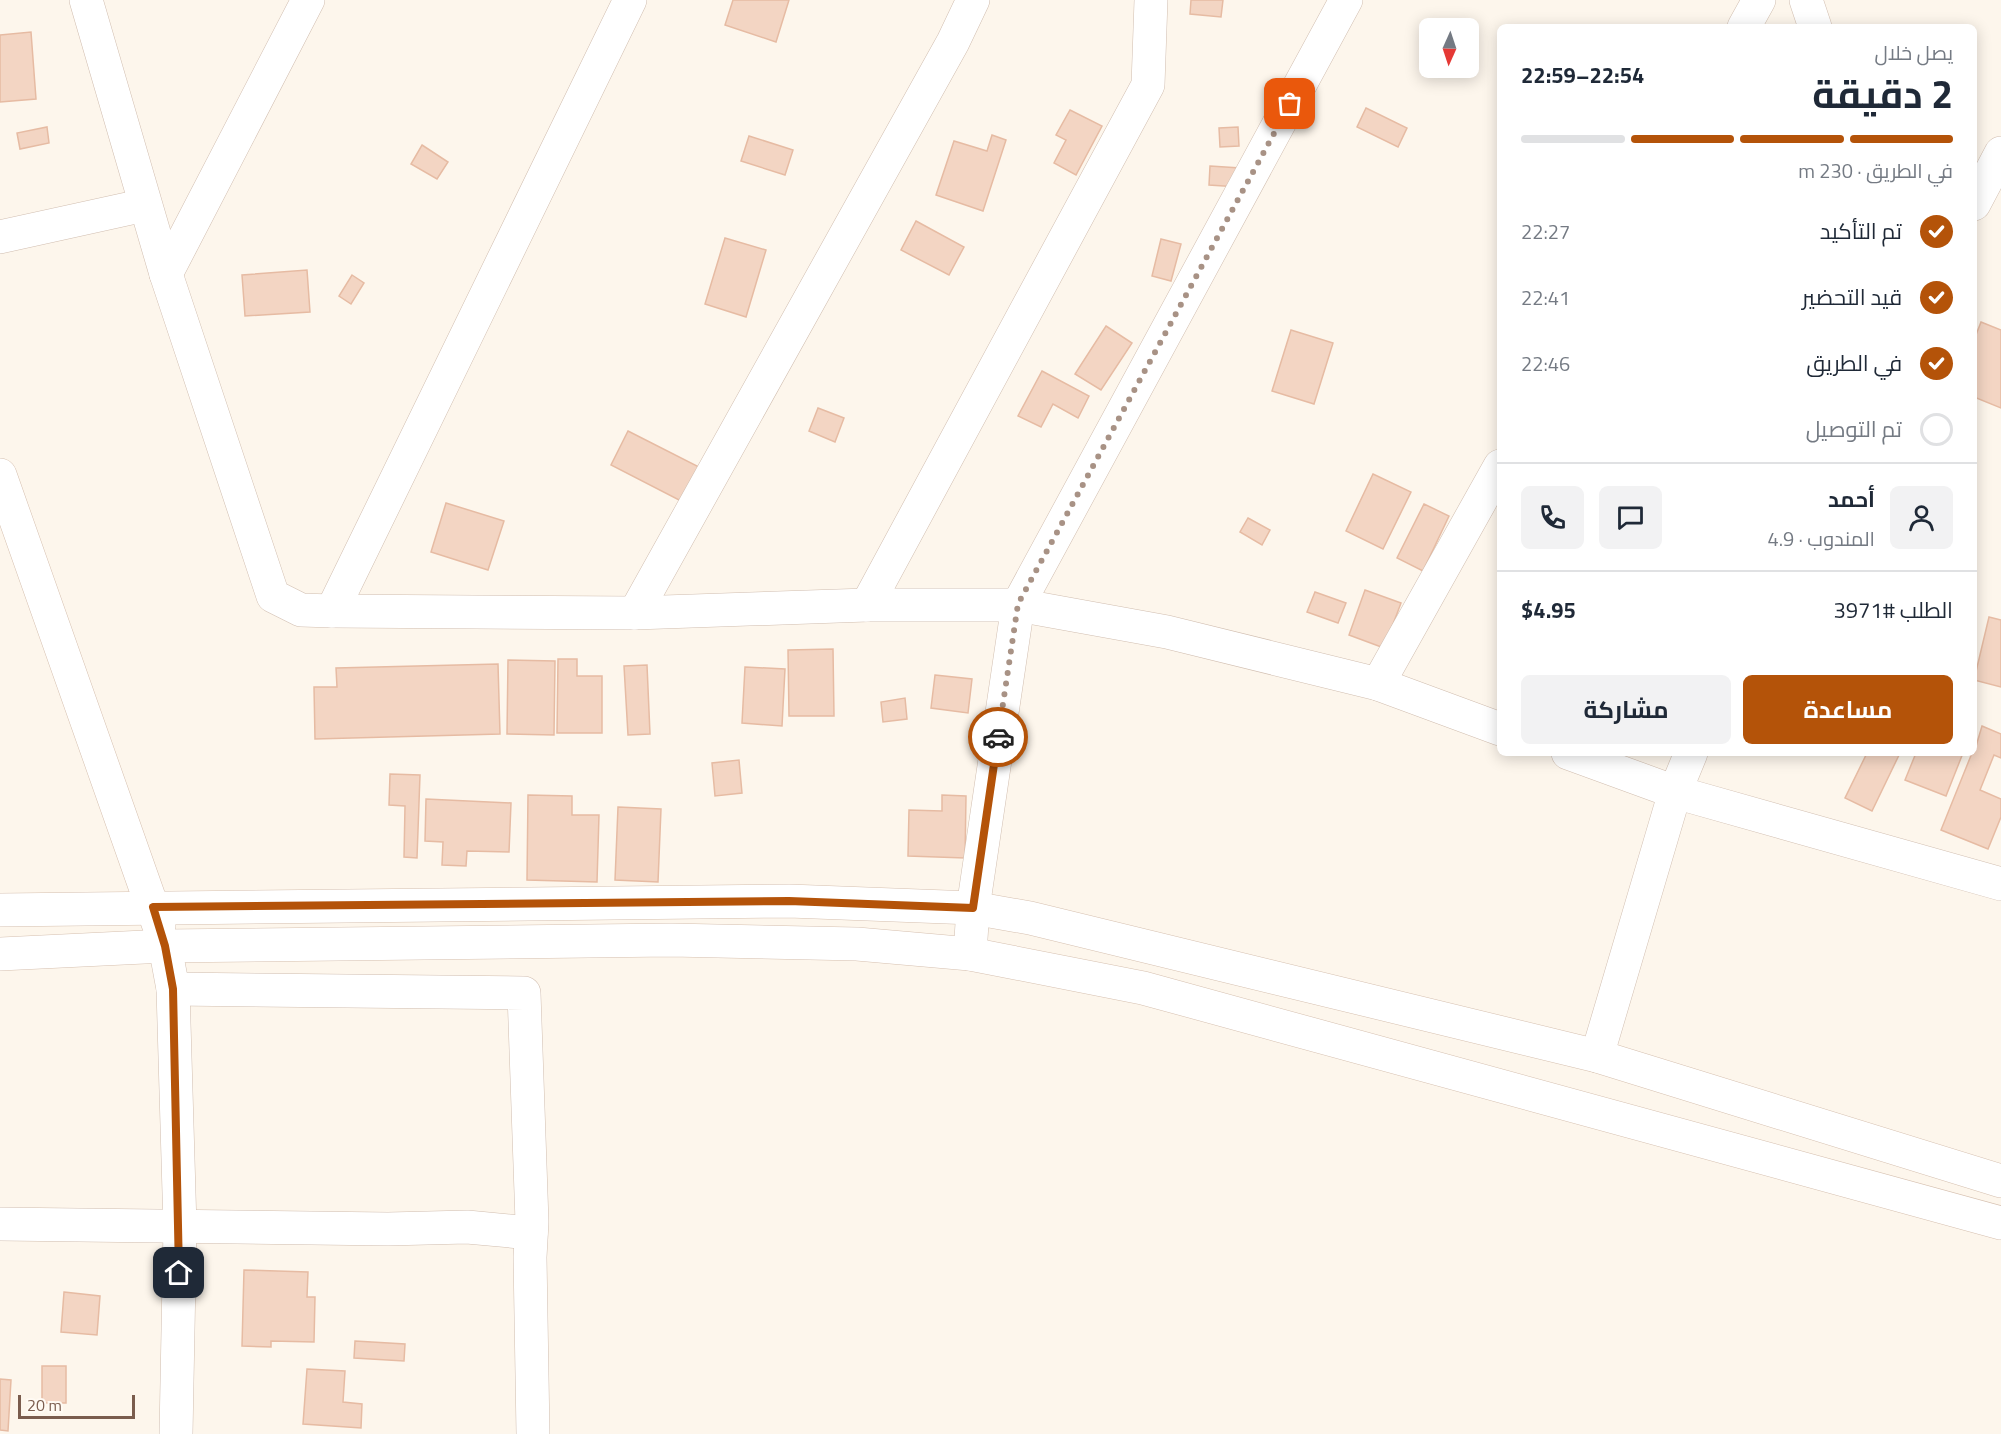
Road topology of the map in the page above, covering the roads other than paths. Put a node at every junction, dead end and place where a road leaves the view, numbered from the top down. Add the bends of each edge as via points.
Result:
1 (86, 0) edge
2 (308, 0) edge
3 (630, 0) edge
4 (973, 0) edge
5 (1150, 0) edge
6 (1346, 0) edge
7 (1759, 0) edge
8 (1806, 0) edge
9 (1746, 24) edge
10 (1814, 24) edge
11 (2001, 153) edge
12 (1977, 198) edge
13 (146, 206) junction
14 (0, 237) edge
15 (166, 274) junction
16 (1497, 471) edge
17 (0, 475) edge
18 (1018, 604) junction
19 (867, 605) junction
20 (332, 611) junction
21 (635, 613) junction
22 (1378, 684) junction
23 (1497, 728) edge
24 (1576, 756) edge
25 (1690, 756) edge
26 (1675, 792) junction
27 (2001, 884) edge
28 (153, 907) junction
29 (973, 908) junction
30 (0, 910) edge
31 (165, 946) junction
32 (0, 954) edge
33 (970, 954) junction
34 (173, 989) junction
35 (1597, 1056) junction
36 (2001, 1181) edge
37 (2001, 1223) edge
38 (0, 1224) edge
39 (180, 1227) junction
40 (531, 1233) junction
41 (176, 1434) edge
42 (533, 1434) edge

1 - 13 street
2 - 15 street
3 - 20 street
4 - 21 street
5 - 19 street via 1148,84
6 - 18 street
7 - 9 street
8 - 10 street
11 - 12 street
13 - 14 street
13 - 15 street
15 - 20 street via 273,596 301,610
16 - 22 street
17 - 28 street
18 - 19 street
18 - 22 street via 1167,632
18 - 29 street
19 - 21 street
20 - 21 street
22 - 23 street
24 - 26 street
25 - 26 street
26 - 27 street
26 - 35 street
28 - 29 street via 789,901
28 - 30 street
28 - 31 street
29 - 33 street
29 - 35 street via 1030,918
31 - 32 street
31 - 33 street via 671,940 857,944
31 - 34 street
33 - 37 street via 1143,988
34 - 39 street
34 - 40 street via 524,993
35 - 36 street
38 - 39 street
39 - 40 street via 467,1227
39 - 41 street
40 - 42 street

